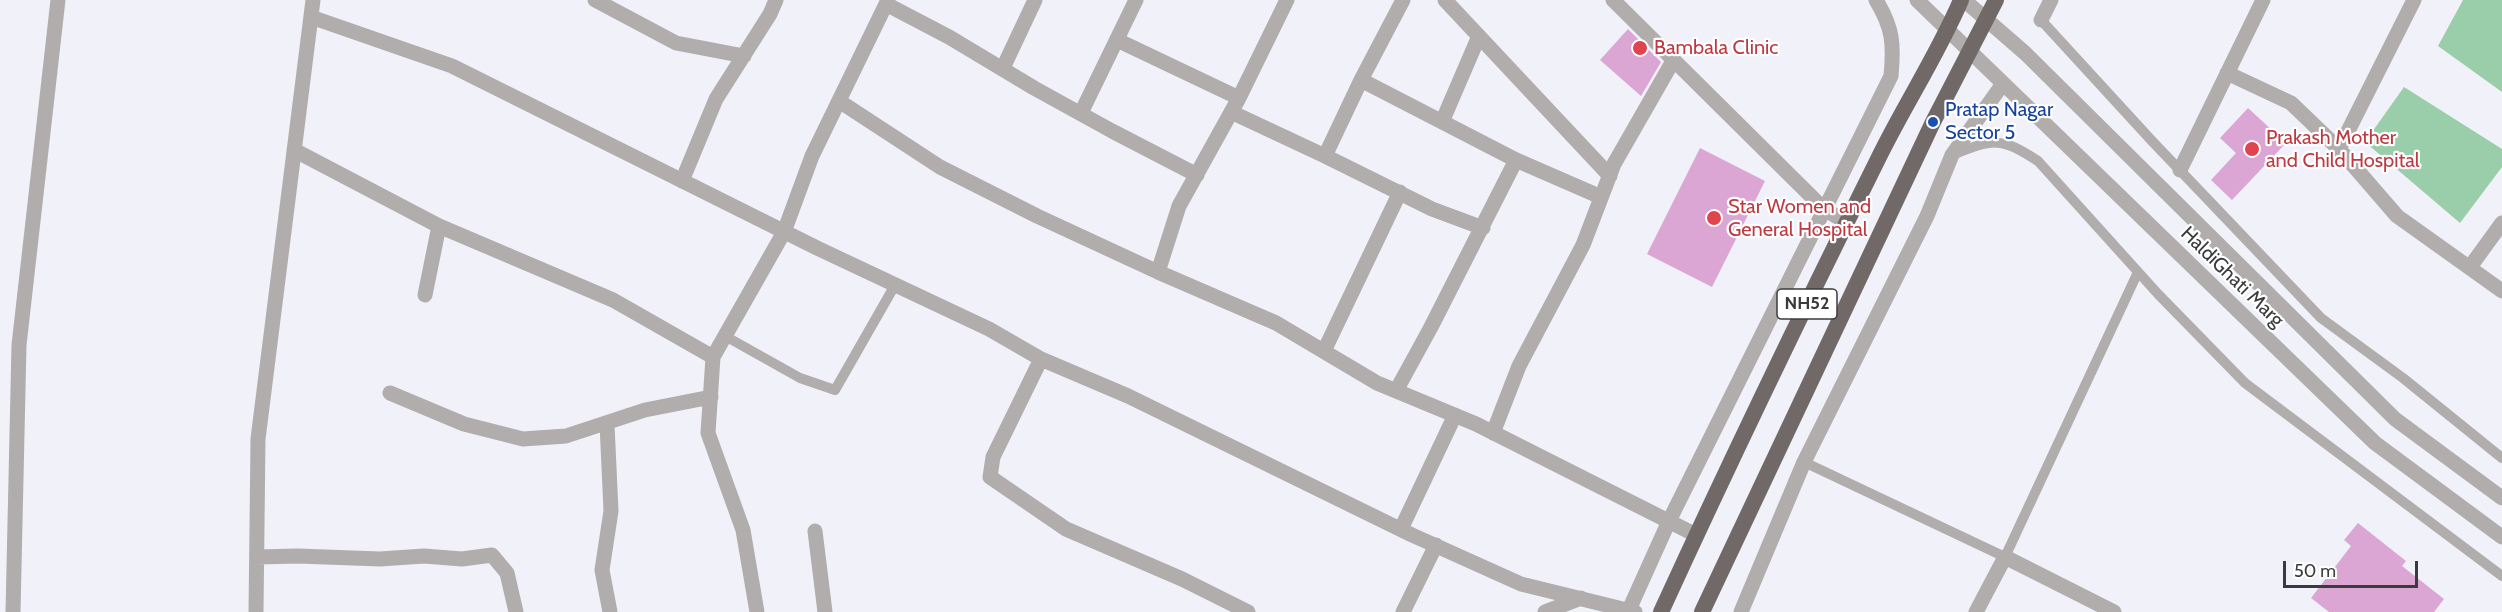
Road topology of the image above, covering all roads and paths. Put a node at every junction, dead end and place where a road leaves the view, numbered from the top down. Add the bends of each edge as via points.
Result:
1 (58, 0) edge
2 (312, 0) edge
3 (595, 0) edge
4 (776, 0) edge
5 (1035, 0) edge
6 (1136, 0) edge
7 (1287, 0) edge
8 (1403, 0) edge
9 (1445, 0) edge
10 (1613, 0) edge
11 (1876, 0) edge
12 (1917, 0) edge
13 (1963, 0) edge
14 (1996, 0) edge
15 (2051, 0) edge
16 (2263, 0) edge
17 (2414, 0) edge
18 (887, 2) edge
19 (311, 16) junction
20 (2041, 20) joint
21 (1986, 21) junction
22 (1949, 29) junction
23 (1479, 36) junction
24 (1117, 40) junction
25 (1970, 52) junction
26 (744, 56) junction
27 (1672, 61) junction
28 (1003, 68) junction
29 (2228, 73) junction
30 (1361, 80) junction
31 (2002, 85) junction
32 (1239, 98) junction
33 (839, 100) junction
34 (1231, 112) junction
35 (1081, 113) junction
36 (1442, 122) junction
37 (2339, 149) junction
38 (294, 150) junction
39 (1952, 155) junction
40 (1325, 156) junction
41 (1516, 160) junction
42 (2180, 170) junction
43 (1197, 175) junction
44 (1610, 176) junction
45 (682, 181) junction
46 (1400, 192) junction
47 (1601, 198) junction
48 (1824, 209) junction
49 (1846, 222) junction
50 (2502, 224) edge
51 (439, 226) junction
52 (1483, 228) junction
53 (784, 232) junction
54 (2470, 267) junction
55 (1158, 272) junction
56 (2138, 272) junction
57 (895, 285) junction
58 (2502, 291) edge
59 (425, 295) dead end
60 (725, 336) junction
61 (1324, 351) junction
62 (713, 357) junction
63 (1041, 359) junction
64 (1396, 391) junction
65 (390, 393) dead end
66 (711, 397) junction
67 (1455, 416) junction
68 (607, 424) junction
69 (1493, 433) junction
70 (2502, 458) edge
71 (1804, 462) junction
72 (2502, 498) edge
73 (1668, 521) junction
74 (1401, 529) junction
75 (814, 531) dead end
76 (1696, 535) junction
77 (2502, 537) edge
78 (1436, 545) junction
79 (257, 557) junction
80 (2005, 557) junction
81 (2502, 576) edge
82 (1581, 598) junction
83 (1631, 611) edge
84 (13, 612) edge
85 (256, 612) edge
86 (516, 612) edge
87 (610, 612) edge
88 (757, 612) edge
89 (825, 612) edge
90 (1248, 612) edge
91 (1403, 612) edge
92 (1545, 612) edge
93 (1661, 612) edge
94 (1702, 612) edge
95 (1741, 612) edge
96 (1976, 612) edge
97 (2114, 612) edge

1 - 84 street via 19,345
2 - 19 street
3 - 26 street via 676,43
4 - 26 street
5 - 28 street
6 - 24 street
7 - 32 street
8 - 30 street
9 - 23 street
10 - 27 street
11 - 48 street via 1894,45 1891,76
12 - 22 street, HaldiGhati Marg
13 - 21 street, HaldiGhati Marg
13 - 22 highway, NH52
14 - 21 highway, NH52
15 - 20 street
16 - 29 street
17 - 37 street
18 - 28 street
18 - 33 street
19 - 38 street
19 - 45 street via 452,66
20 - 42 lane
21 - 25 highway, NH52
21 - 72 street, HaldiGhati Marg via 2025,53 2395,419
22 - 25 street, HaldiGhati Marg
22 - 49 highway, NH52 via 1902,110
23 - 36 street
23 - 44 street
24 - 32 street
24 - 35 street
25 - 31 street, HaldiGhati Marg
25 - 94 highway, NH52 via 1928,132
26 - 45 street via 716,99
27 - 44 street
27 - 48 street
28 - 35 street
29 - 37 street via 2291,103
29 - 42 street
30 - 36 street
30 - 40 street
31 - 39 street
31 - 77 street, HaldiGhati Marg via 2375,443
32 - 34 street
33 - 53 street via 812,156
33 - 55 street via 940,167
34 - 40 street
34 - 43 street
35 - 43 street
36 - 41 street
37 - 54 street via 2397,216
38 - 51 street
38 - 79 street via 258,439
39 - 56 lane via 1983,143 2002,142 2020,149 2038,161
39 - 71 street via 1928,216
40 - 46 street
41 - 47 street
41 - 52 street
42 - 70 lane via 2321,318
43 - 55 street via 1179,207
44 - 47 street
45 - 53 street
46 - 52 street
46 - 61 street
47 - 69 street via 1583,245 1519,366
48 - 49 street
48 - 73 street
49 - 76 highway, NH52
50 - 54 street
51 - 59 street
51 - 62 street via 613,300
52 - 64 street
53 - 57 street
53 - 60 street
54 - 58 street
55 - 61 street via 1276,323
56 - 80 lane
56 - 81 lane via 2245,383
57 - 60 lane via 836,390 801,378
57 - 63 street via 989,329
60 - 62 street
61 - 64 street
62 - 66 street
63 - 74 street via 1138,401
63 - 90 street via 993,457 990,477 1066,529
64 - 67 street
65 - 68 street via 465,424 523,439 566,436
66 - 68 street via 645,410
66 - 88 street via 708,433 744,530
67 - 69 street
67 - 74 street
68 - 87 street via 611,511 602,570
69 - 73 street
71 - 80 lane
71 - 95 street
73 - 76 street
73 - 83 street
74 - 78 street
75 - 89 street
76 - 93 highway, NH52
78 - 82 street via 1521,584
78 - 91 street
79 - 85 street
79 - 86 street via 462,559 492,555 507,573
80 - 96 street
80 - 97 street
82 - 83 street
82 - 92 street

